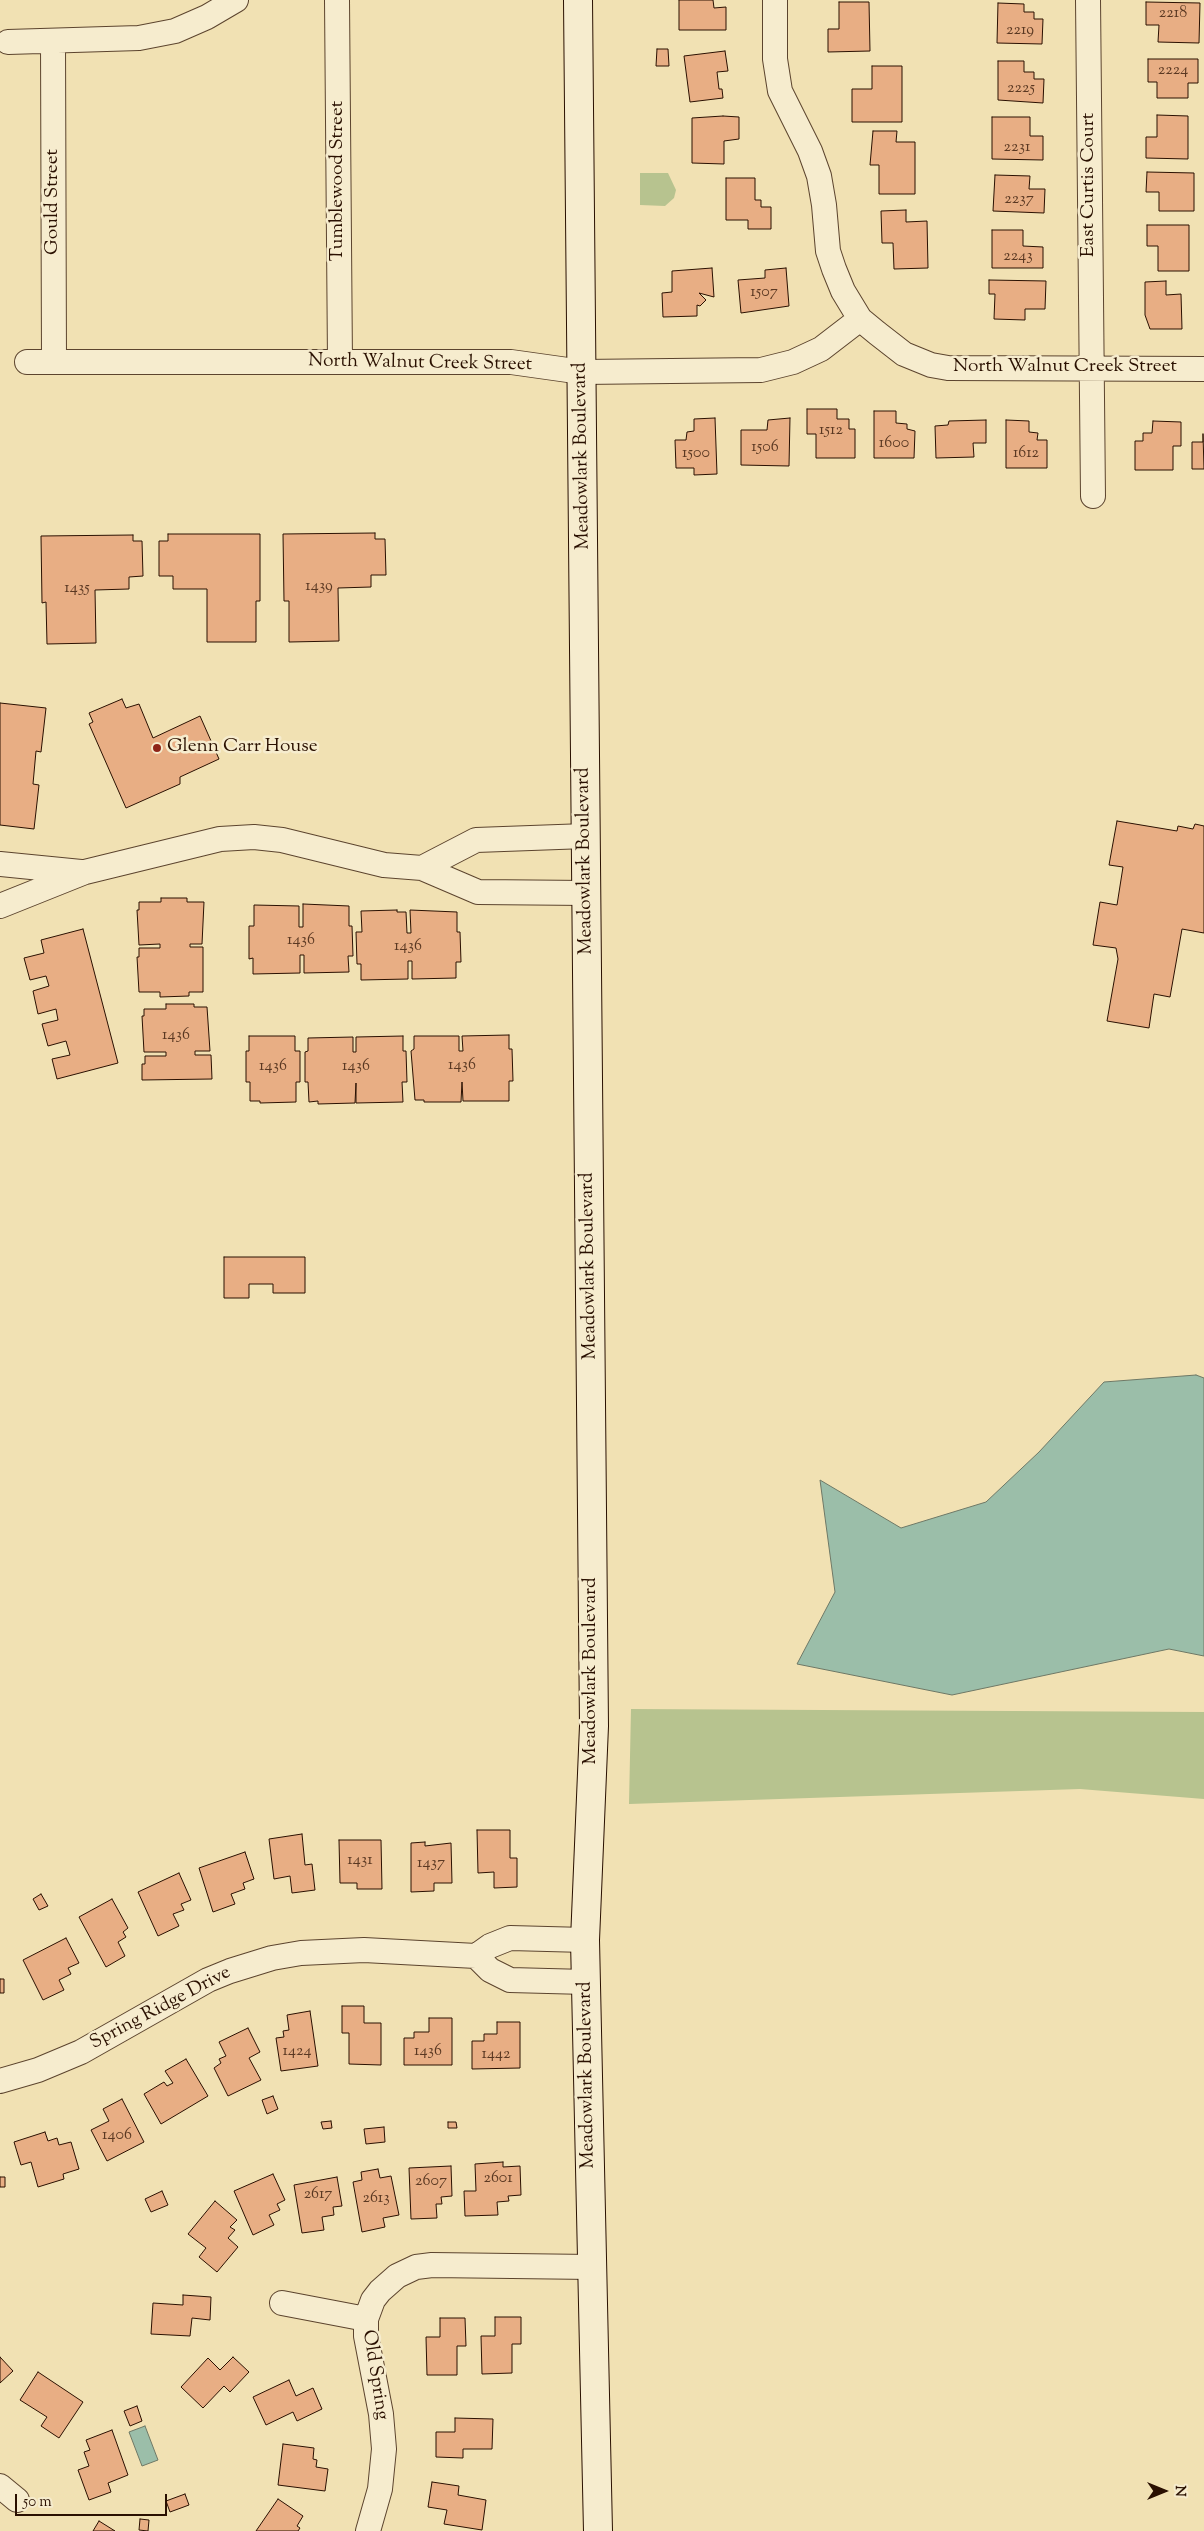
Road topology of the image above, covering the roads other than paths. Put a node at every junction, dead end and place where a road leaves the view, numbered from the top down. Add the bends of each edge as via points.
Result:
1 (236, 0) edge
2 (337, 0) edge
3 (578, 0) edge
4 (775, 0) edge
5 (1088, 0) edge
6 (53, 41) junction
7 (8, 42) dead end
8 (860, 318) junction
9 (26, 362) dead end
10 (54, 362) junction
11 (340, 362) junction
12 (1204, 369) edge
13 (1091, 370) junction
14 (582, 372) junction
15 (1093, 496) dead end
16 (586, 836) junction
17 (0, 864) edge
18 (422, 868) junction
19 (85, 872) junction
20 (586, 893) junction
21 (0, 906) edge
22 (585, 1940) junction
23 (476, 1956) junction
24 (586, 1982) junction
25 (0, 2082) edge
26 (592, 2267) junction
27 (282, 2303) dead end
28 (366, 2319) junction
29 (368, 2531) edge
30 (598, 2531) edge

1 - 6 street via 175,31 139,38
2 - 11 street, Tumblewood Street
3 - 14 street, Meadowlark Boulevard
4 - 8 street via 775,59 780,91 819,176 828,251 844,292
5 - 13 street, East Curtis Court
6 - 7 street
6 - 10 street, Gould Street
8 - 13 street, North Walnut Creek Street via 904,354 932,365 978,370
8 - 14 street, North Walnut Creek Street via 821,348 792,362 761,370
9 - 10 street, North Walnut Creek Street
10 - 11 street, North Walnut Creek Street
11 - 14 street, North Walnut Creek Street via 511,362
12 - 13 street, North Walnut Creek Street
13 - 15 street, East Curtis Court
14 - 16 street, Meadowlark Boulevard
16 - 18 street via 476,840
16 - 20 street, Meadowlark Boulevard
17 - 19 street
18 - 19 street via 384,865 282,840 254,837 220,839
18 - 20 street via 478,892
19 - 21 street
20 - 22 street, Meadowlark Boulevard via 594,1726
22 - 23 street via 510,1938
22 - 24 street, Meadowlark Boulevard
23 - 24 street via 490,1970 510,1980
23 - 25 street, Spring Ridge Drive via 364,1950 272,1958 208,1980 81,2052
24 - 26 street, Meadowlark Boulevard
26 - 28 street, Old Spring via 416,2267 397,2276 380,2291
26 - 30 street, Meadowlark Boulevard
27 - 28 street
28 - 29 street, Old Spring via 384,2449 381,2482

